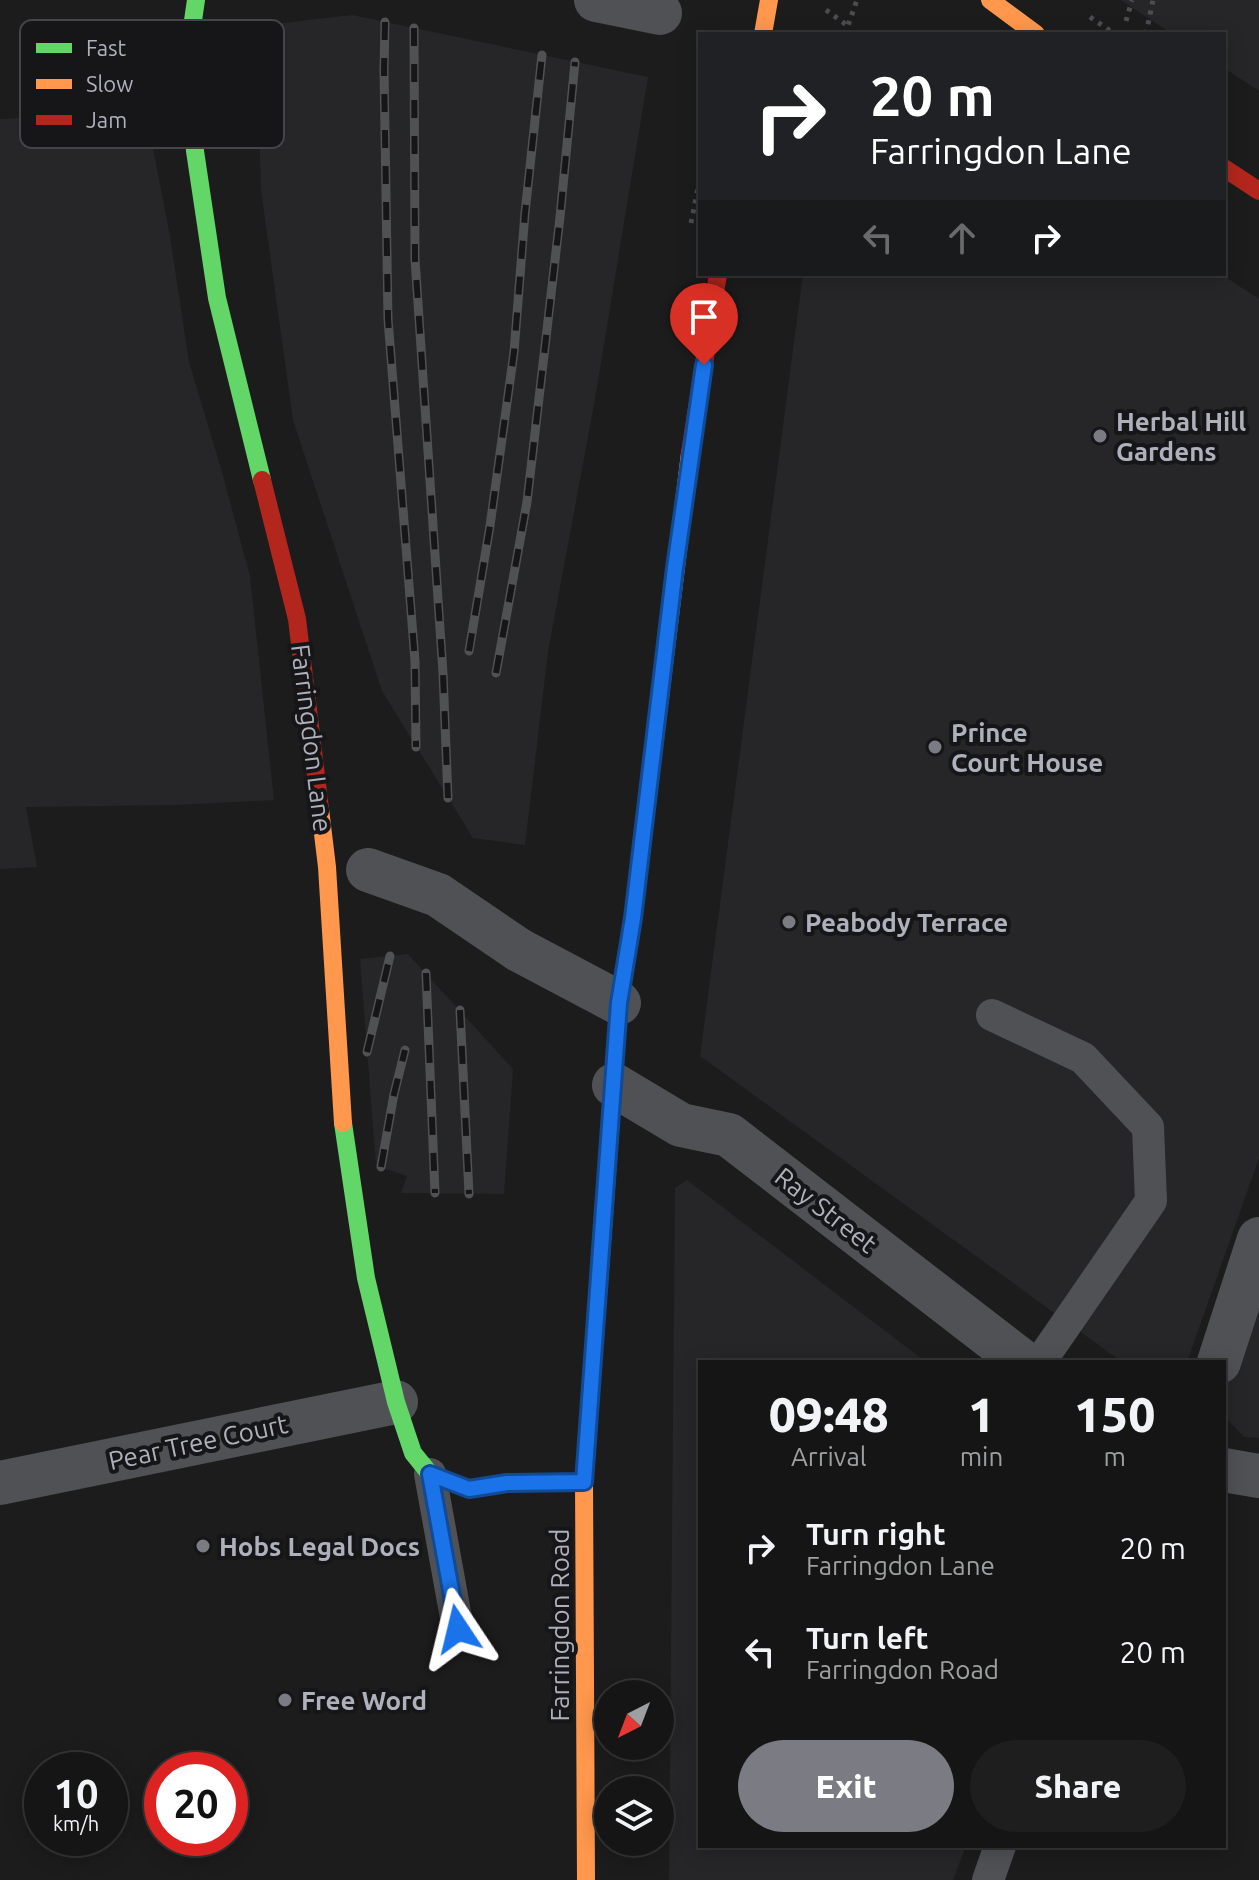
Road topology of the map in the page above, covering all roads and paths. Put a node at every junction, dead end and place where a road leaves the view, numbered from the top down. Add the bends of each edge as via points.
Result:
1 (196, 0) edge
2 (596, 0) edge
3 (769, 0) edge
4 (857, 0) edge
5 (990, 0) edge
6 (1132, 0) edge
7 (1153, 0) edge
8 (818, 5) dead end
9 (660, 13) dead end
10 (193, 20) edge
11 (1126, 21) dead end
12 (848, 26) junction
13 (763, 32) edge
14 (846, 32) edge
15 (1033, 32) edge
16 (1146, 32) edge
17 (195, 148) edge
18 (1226, 169) edge
19 (1259, 191) edge
20 (718, 276) edge
21 (348, 869) junction
22 (619, 1003) junction
23 (992, 1015) dead end
24 (614, 1085) junction
25 (1259, 1239) edge
26 (1020, 1360) edge
27 (1041, 1360) edge
28 (1220, 1360) edge
29 (396, 1402) junction
30 (1226, 1470) edge
31 (430, 1474) junction
32 (1259, 1476) edge
33 (584, 1482) junction
34 (0, 1483) edge
35 (458, 1629) dead end
36 (999, 1848) edge
37 (586, 1880) edge
38 (988, 1880) edge

1 - 10 main road, Farringdon Lane
2 - 9 street
3 - 13 main road
4 - 12 path
5 - 15 main road
6 - 11 path
7 - 16 path
8 - 12 path
12 - 14 path
17 - 21 main road, Farringdon Lane via 217,298 297,619
18 - 19 main road
20 - 22 main road, Farringdon Road via 685,487
21 - 22 street, bridge via 438,895 519,950
21 - 29 main road, Farringdon Lane via 343,1126 366,1278
22 - 24 main road, Farringdon Road
23 - 27 lane via 1083,1058 1148,1127 1151,1201
24 - 26 street, Ray Street via 681,1125 729,1135
24 - 33 main road, Farringdon Road
25 - 28 street
29 - 31 main road, Farringdon Lane via 413,1453
29 - 34 street, Pear Tree Court
30 - 32 street
31 - 33 main road via 469,1489
31 - 35 lane, Farringdon Lane
33 - 37 main road, Farringdon Road
36 - 38 lane

